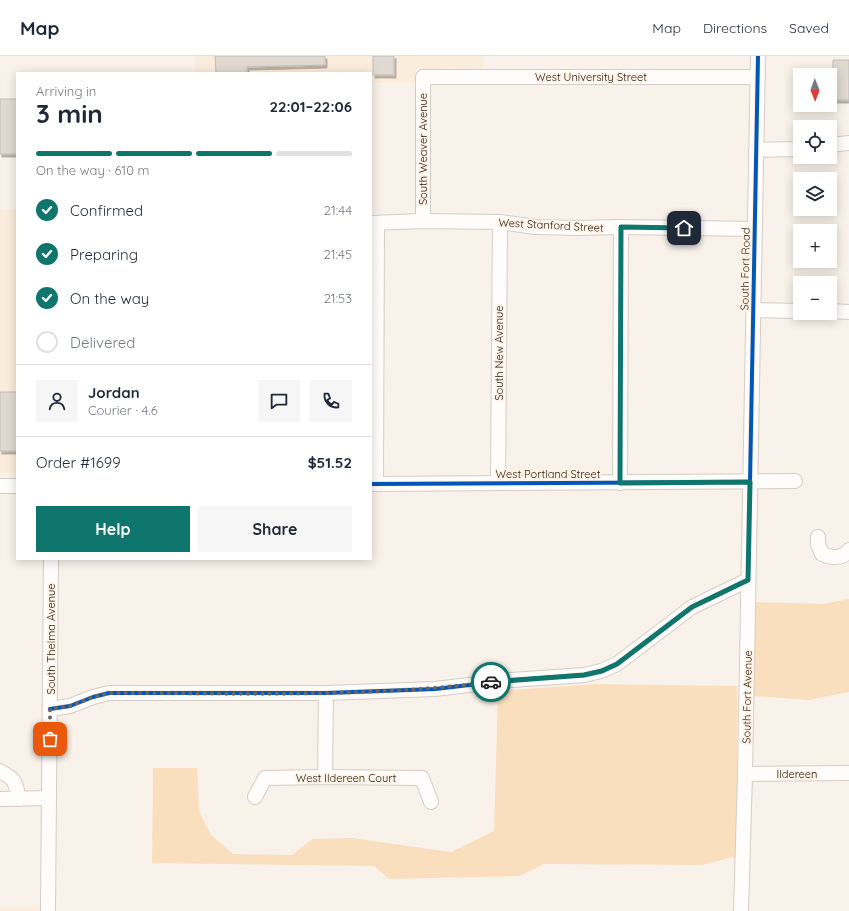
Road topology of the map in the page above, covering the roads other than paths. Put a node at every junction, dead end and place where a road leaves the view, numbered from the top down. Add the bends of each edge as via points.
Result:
1 (758, 56) edge
2 (423, 77) joint
3 (758, 77) junction
4 (849, 143) edge
5 (837, 144) edge
6 (793, 149) edge
7 (756, 150) junction
8 (423, 221) junction
9 (500, 222) junction
10 (374, 223) edge
11 (621, 227) junction
12 (755, 229) junction
13 (754, 310) junction
14 (793, 311) edge
15 (837, 311) edge
16 (849, 312) edge
17 (795, 481) dead end
18 (750, 482) junction
19 (498, 483) junction
20 (620, 483) junction
21 (373, 484) edge
22 (0, 486) edge
23 (16, 486) edge
24 (818, 537) dead end
25 (849, 550) edge
26 (51, 560) edge
27 (748, 580) junction
28 (326, 693) junction
29 (50, 709) junction
30 (0, 771) edge
31 (849, 773) edge
32 (745, 774) junction
33 (325, 777) junction
34 (255, 797) dead end
35 (48, 798) junction
36 (0, 799) edge
37 (19, 799) junction
38 (431, 802) dead end
39 (48, 911) edge
40 (741, 911) edge

1 - 3 street, South Fort Road
2 - 3 street, West University Street
2 - 8 street, South Weaver Avenue
3 - 7 street, South Fort Road
4 - 5 street
6 - 7 street
7 - 12 street, South Fort Road
8 - 9 street, West Stanford Street
8 - 10 street, West Stanford Street
9 - 11 street, West Stanford Street via 536,227
9 - 19 street, South New Avenue
10 - 21 street
11 - 12 street, West Stanford Street
11 - 20 street
12 - 13 street, South Fort Road
13 - 14 street
13 - 18 street, South Fort Road
15 - 16 street
17 - 18 street, West Portland Street
18 - 20 street, West Portland Street
18 - 27 street, South Fort Avenue
19 - 20 street, West Portland Street
19 - 21 street, West Portland Street
22 - 23 street
24 - 25 street via 822,554 837,557 845,555
26 - 29 street, South Thelma Avenue
27 - 28 street via 692,607 617,664 602,671 584,675 435,689
27 - 32 street, South Fort Avenue
28 - 29 street via 109,693 70,706
28 - 33 street
29 - 35 street, South Thelma Avenue
30 - 37 street via 13,778
31 - 32 street, Ildereen
32 - 40 street, South Fort Avenue
33 - 34 street, West Ildereen Court via 265,778
33 - 38 street, West Ildereen Court via 422,778
35 - 37 street
35 - 39 street, South Thelma Avenue
36 - 37 street

